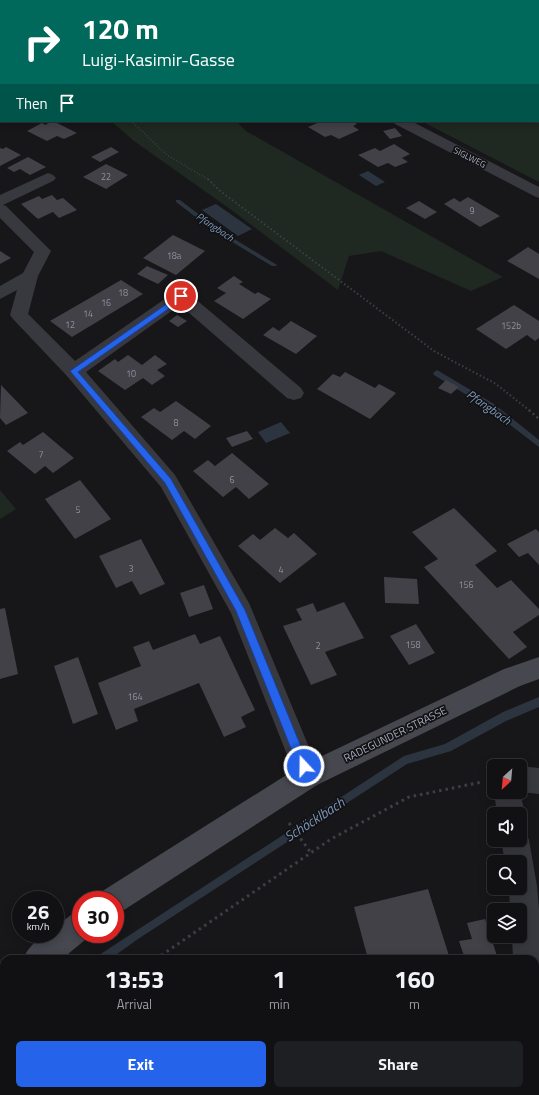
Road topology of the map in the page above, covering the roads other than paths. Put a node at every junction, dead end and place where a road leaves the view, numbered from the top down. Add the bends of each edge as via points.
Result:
1 (402, 122) edge
2 (48, 178) dead end
3 (539, 193) edge
4 (0, 202) edge
5 (0, 209) edge
6 (30, 276) junction
7 (0, 293) edge
8 (74, 371) junction
9 (294, 393) dead end
10 (539, 668) edge
11 (308, 776) junction
12 (527, 780) edge
13 (539, 781) edge
14 (124, 894) edge
15 (524, 895) edge
16 (72, 931) edge
17 (43, 955) edge
18 (528, 955) edge

1 - 3 street, SIGLWEG
2 - 4 street
5 - 6 street via 43,250
6 - 7 street
6 - 8 street via 19,314
8 - 9 street via 181,296
8 - 11 street via 168,481 241,610
10 - 11 main road, RADEGUNDER STRASSE via 513,677
11 - 14 main road, RADEGUNDER STRASSE
12 - 13 street
15 - 18 street
16 - 17 main road

